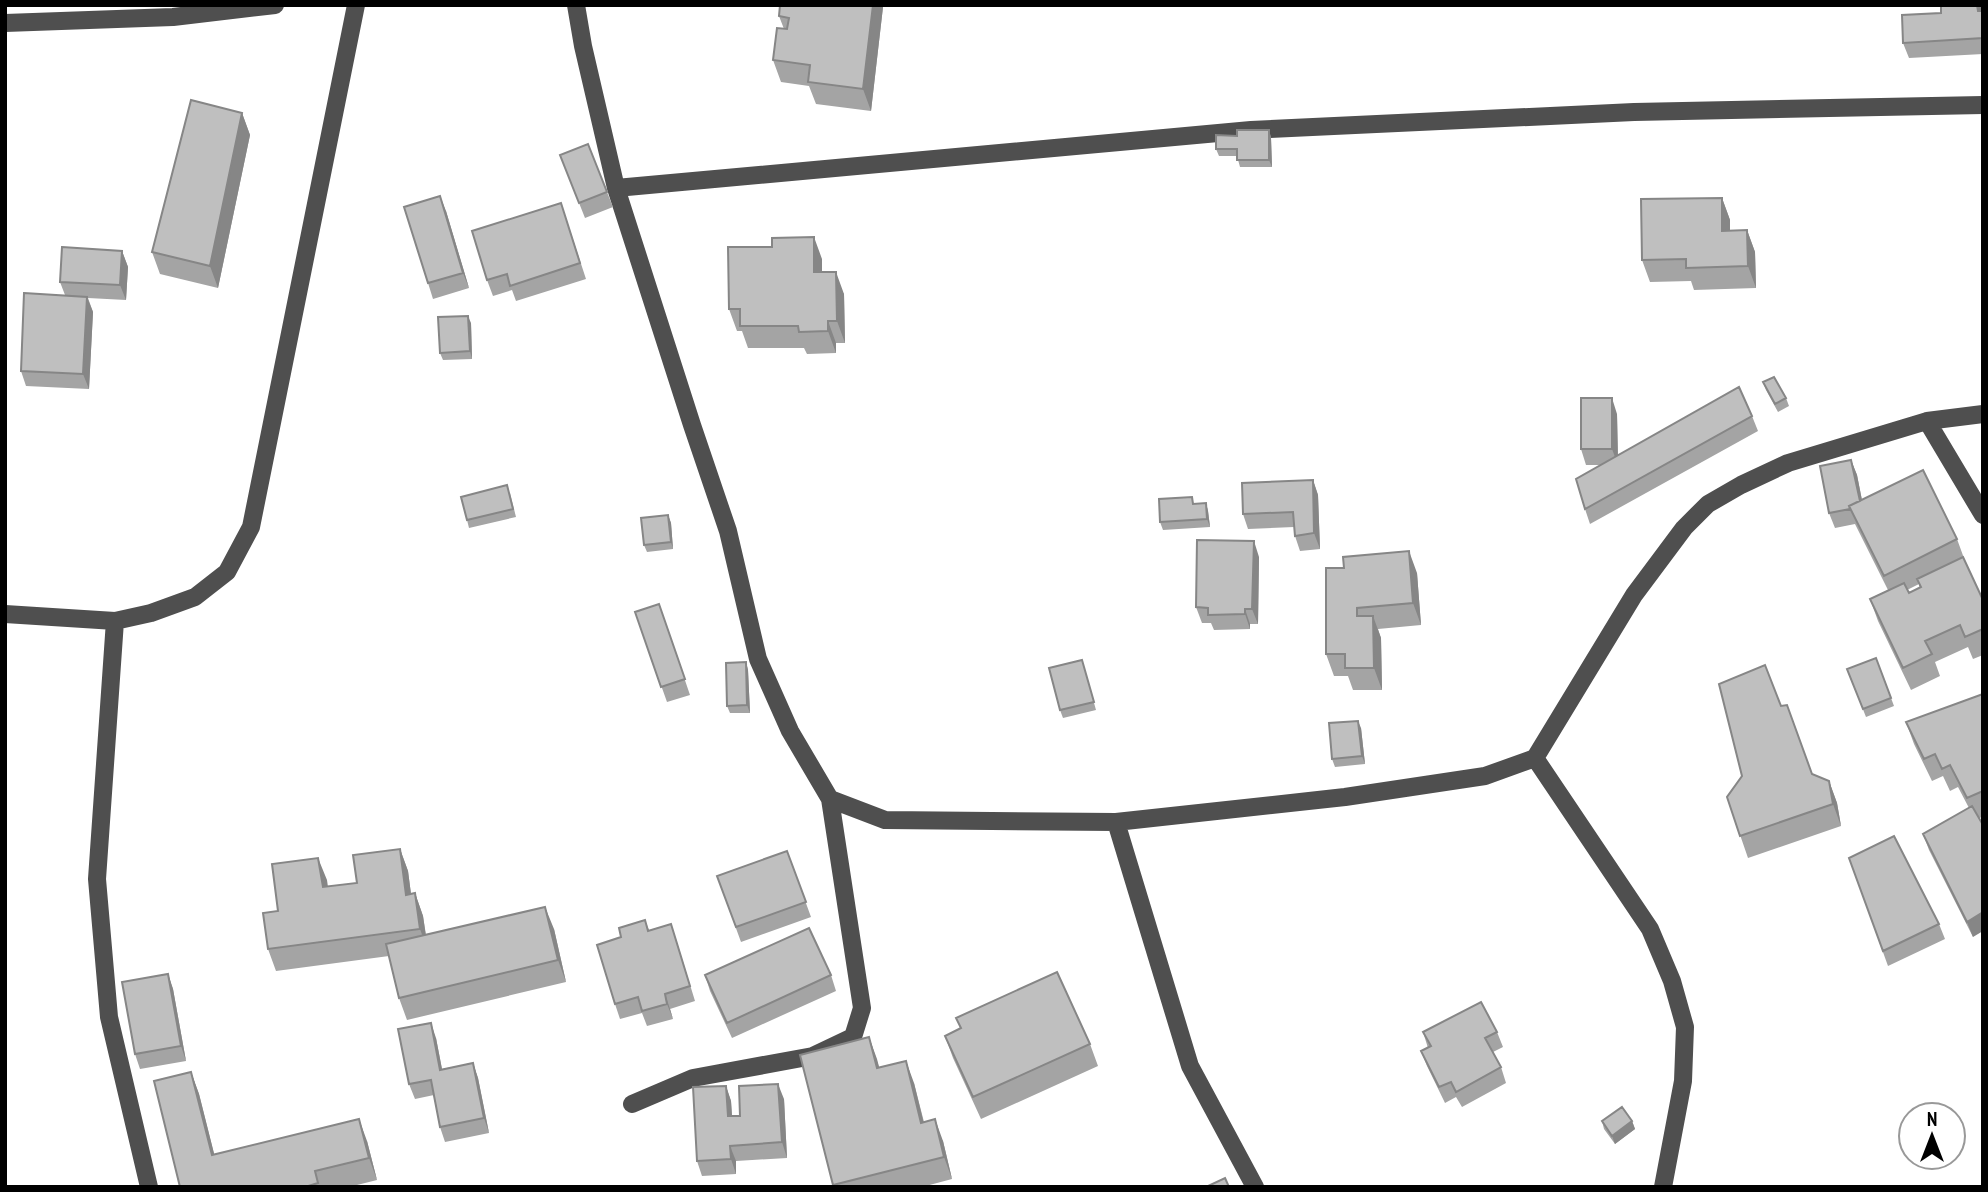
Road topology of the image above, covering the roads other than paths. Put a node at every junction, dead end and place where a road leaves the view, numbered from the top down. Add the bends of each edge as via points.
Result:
1 (275, 5) edge
2 (356, 5) edge
3 (576, 5) edge
4 (5, 23) edge
5 (1983, 105) edge
6 (616, 188) junction
7 (1983, 414) edge
8 (1927, 421) junction
9 (1983, 515) edge
10 (5, 614) edge
11 (115, 621) junction
12 (1535, 758) junction
13 (830, 799) junction
14 (1116, 822) junction
15 (632, 1104) dead end
16 (149, 1187) edge
17 (1255, 1187) edge
18 (1663, 1187) edge

1 - 4 street via 173,17
2 - 11 street via 251,527 227,572 195,597
3 - 6 street
5 - 6 street via 1634,112 1251,130
6 - 13 street via 728,530 758,659 790,731
7 - 8 street
8 - 9 street
8 - 12 street via 1788,463 1708,505 1684,528 1634,595
10 - 11 street
11 - 16 street via 97,879 109,1017
12 - 14 street via 1485,776 1345,797
12 - 18 street via 1650,929 1672,981 1685,1027 1683,1081
13 - 14 street via 885,820
13 - 15 street via 862,1007 853,1037 813,1056 693,1078
14 - 17 street via 1190,1066

